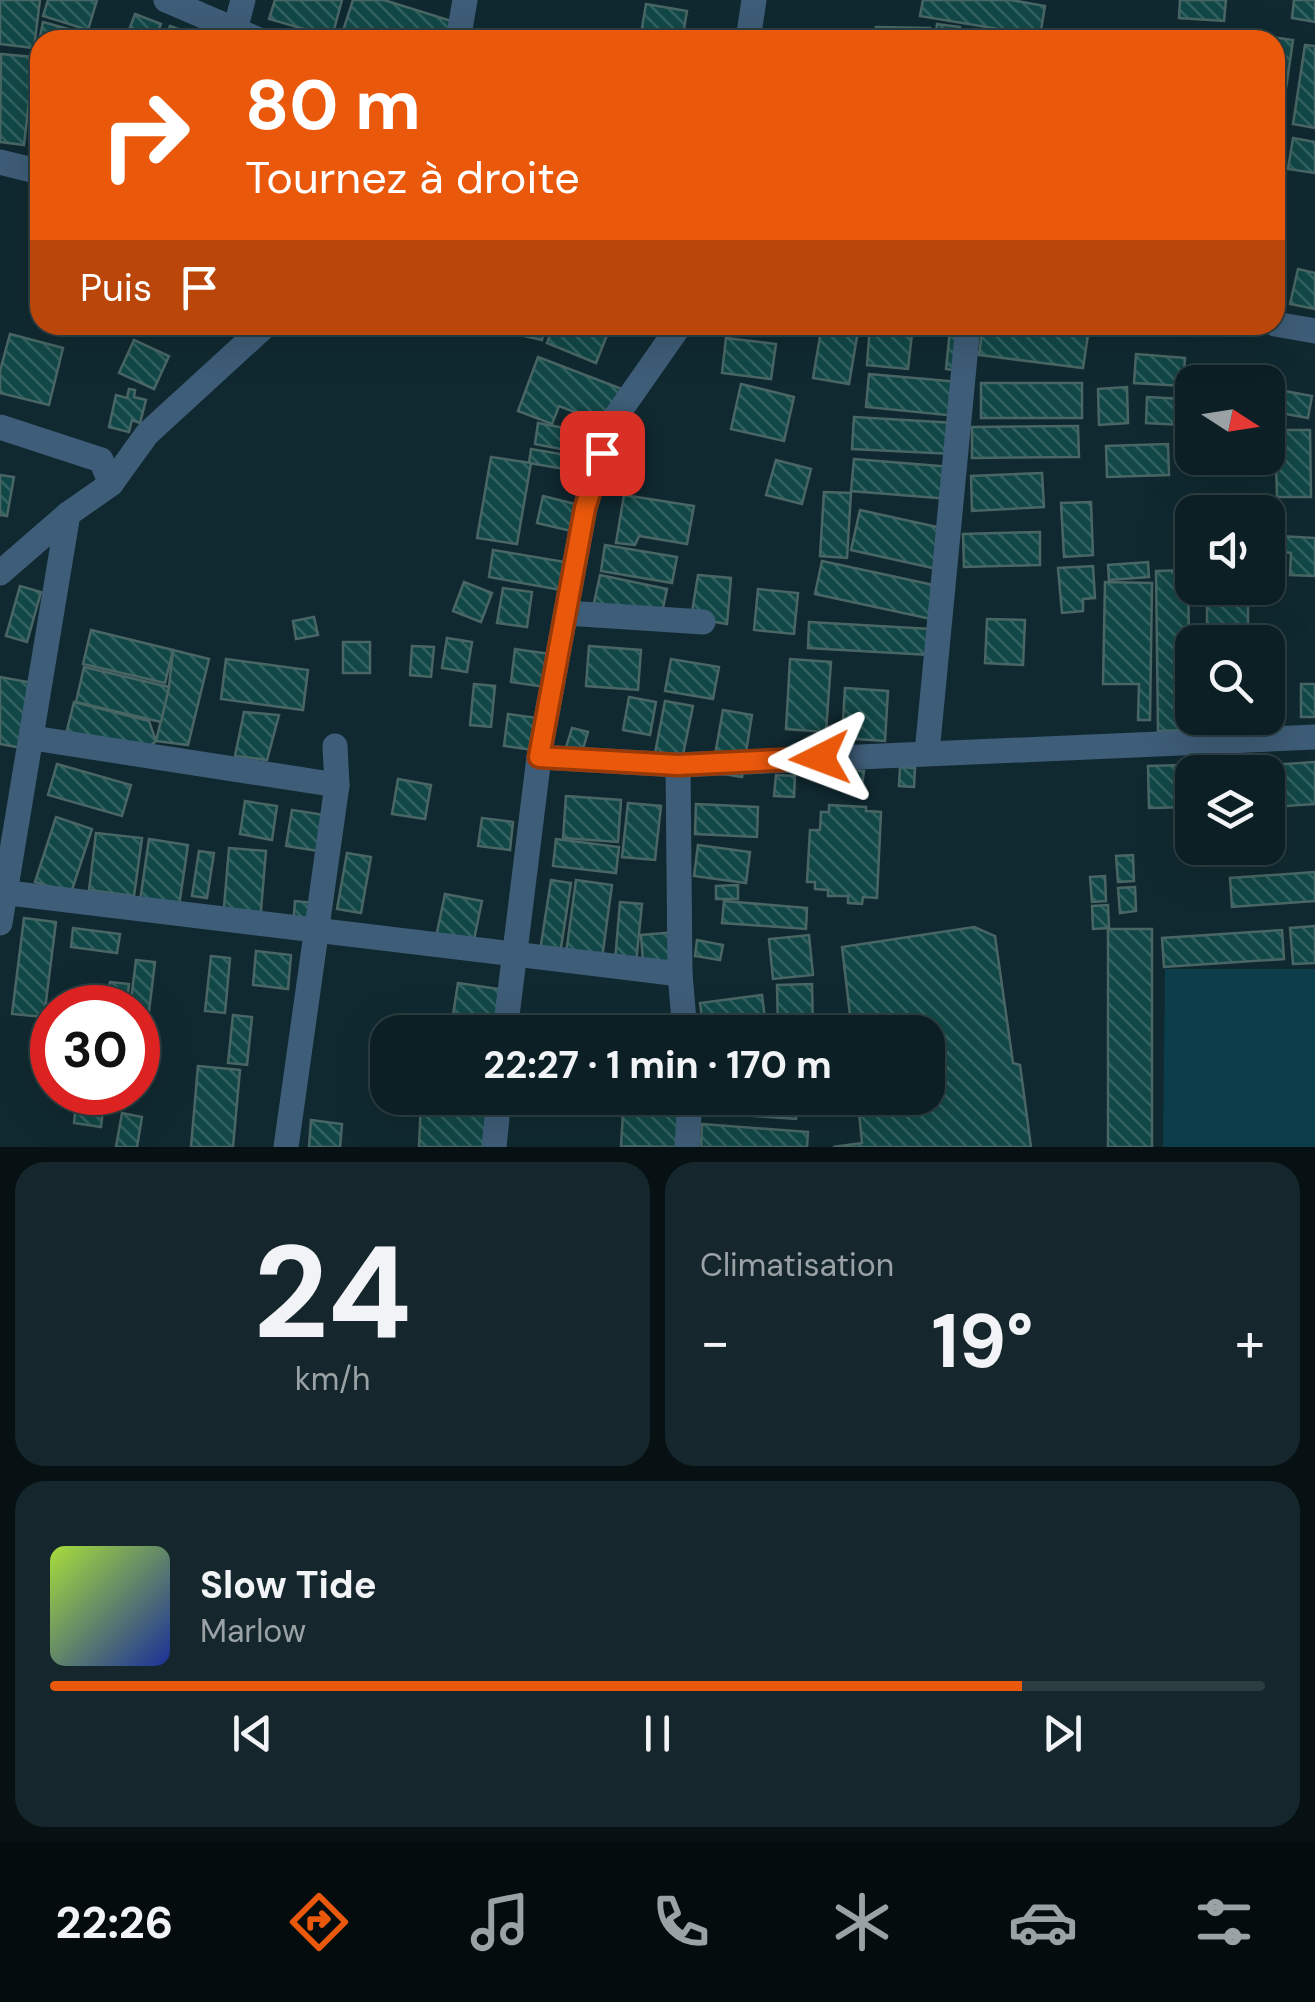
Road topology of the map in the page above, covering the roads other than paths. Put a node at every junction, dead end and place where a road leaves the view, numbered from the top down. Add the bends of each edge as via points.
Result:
1 (166, 0) edge
2 (242, 0) edge
3 (465, 0) edge
4 (754, 0) edge
5 (235, 30) joint
6 (460, 30) edge
7 (750, 30) edge
8 (0, 162) edge
9 (30, 170) edge
10 (1285, 326) edge
11 (1315, 331) edge
12 (255, 335) edge
13 (673, 335) edge
14 (967, 335) edge
15 (0, 427) edge
16 (111, 484) junction
17 (68, 514) junction
18 (0, 572) edge
19 (566, 613) junction
20 (703, 622) dead end
21 (1315, 737) edge
22 (34, 738) junction
23 (335, 746) dead end
24 (928, 754) junction
25 (539, 757) junction
26 (678, 765) junction
27 (337, 785) junction
28 (2, 892) edge
29 (0, 923) edge
30 (314, 932) junction
31 (513, 956) junction
32 (680, 974) junction
33 (507, 1015) edge
34 (684, 1015) edge
35 (497, 1115) edge
36 (689, 1115) edge
37 (286, 1147) edge
38 (494, 1147) edge
39 (687, 1147) edge

1 - 5 street
2 - 5 street
3 - 6 street
4 - 7 street
8 - 9 street
10 - 11 street
12 - 16 street via 148,434
13 - 19 street via 610,425 585,508
14 - 24 street
15 - 16 street via 101,460
16 - 17 street
17 - 18 street
17 - 22 street
19 - 20 street
19 - 25 street
21 - 24 street
22 - 27 street
22 - 28 street
23 - 27 street
24 - 26 street
25 - 26 street
25 - 31 street
26 - 32 street
27 - 30 street
28 - 29 street
28 - 30 street
30 - 31 street
30 - 37 street
31 - 32 street
31 - 33 street
32 - 34 street
35 - 38 street
36 - 39 street

